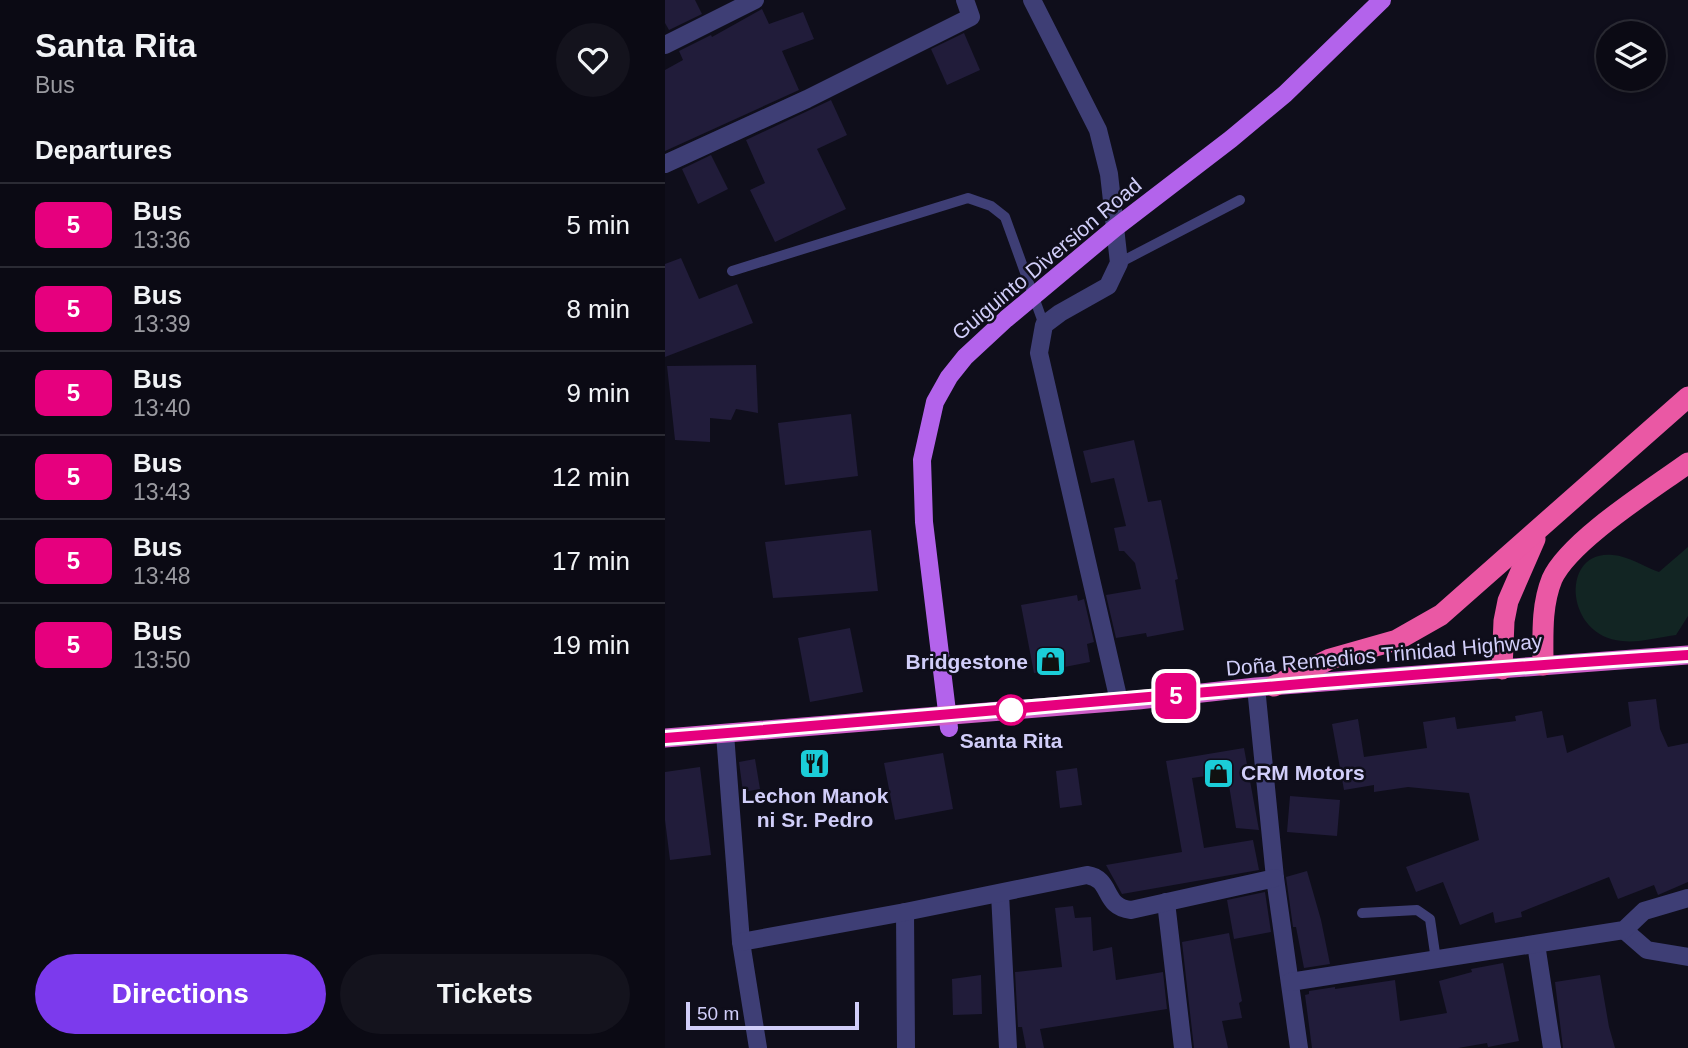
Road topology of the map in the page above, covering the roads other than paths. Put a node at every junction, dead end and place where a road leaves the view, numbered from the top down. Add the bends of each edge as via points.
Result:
1 (755, 0) edge
2 (964, 0) edge
3 (1032, 0) edge
4 (1383, 0) edge
5 (665, 44) edge
6 (665, 164) edge
7 (1240, 200) dead end
8 (1115, 228) junction
9 (1119, 263) junction
10 (732, 271) dead end
11 (1044, 325) junction
12 (1688, 397) edge
13 (1688, 463) edge
14 (1539, 531) junction
15 (1688, 655) edge
16 (1543, 665) junction
17 (1502, 669) junction
18 (1265, 686) junction
19 (1119, 701) junction
20 (949, 728) dead end
21 (725, 734) junction
22 (665, 738) edge
23 (1275, 878) junction
24 (1000, 894) junction
25 (1688, 898) edge
26 (1166, 902) junction
27 (905, 912) junction
28 (1361, 913) dead end
29 (1624, 929) junction
30 (741, 942) junction
31 (1536, 944) junction
32 (1688, 957) edge
33 (1436, 960) junction
34 (1290, 982) junction
35 (758, 1048) edge
36 (905, 1048) edge
37 (1009, 1048) edge
38 (1183, 1048) edge
39 (1299, 1048) edge
40 (1552, 1048) edge

1 - 5 street
2 - 6 street via 971,17
3 - 8 street via 1098,131
4 - 8 main road, Guiguinto Diversion Road via 1274,103
7 - 9 lane
8 - 9 street
8 - 20 main road, Guiguinto Diversion Road via 985,337 949,377 935,402 922,460 923,491
9 - 11 street via 1108,286
10 - 11 lane via 968,198 1005,217
11 - 19 street via 1039,353
12 - 14 highway
13 - 16 highway via 1562,561 1546,598
14 - 17 highway via 1508,601
14 - 18 highway via 1426,625 1397,640 1329,659
15 - 16 highway, Doña Remedios Trinidad Highway
16 - 17 highway, Doña Remedios Trinidad Highway
17 - 18 highway, Doña Remedios Trinidad Highway
18 - 19 highway, Doña Remedios Trinidad Highway
18 - 23 street
19 - 21 highway, Doña Remedios Trinidad Highway
21 - 22 highway, Doña Remedios Trinidad Highway
21 - 30 street
23 - 26 street
23 - 34 street
24 - 26 street via 1087,875 1103,883 1113,904 1121,909
24 - 27 street
24 - 37 street
25 - 29 street via 1644,911
26 - 38 street
27 - 30 street
27 - 36 street
28 - 33 lane via 1417,910 1430,919
29 - 31 street
29 - 32 street via 1647,950
30 - 35 street
31 - 33 street
31 - 40 street
33 - 34 street
34 - 39 street

